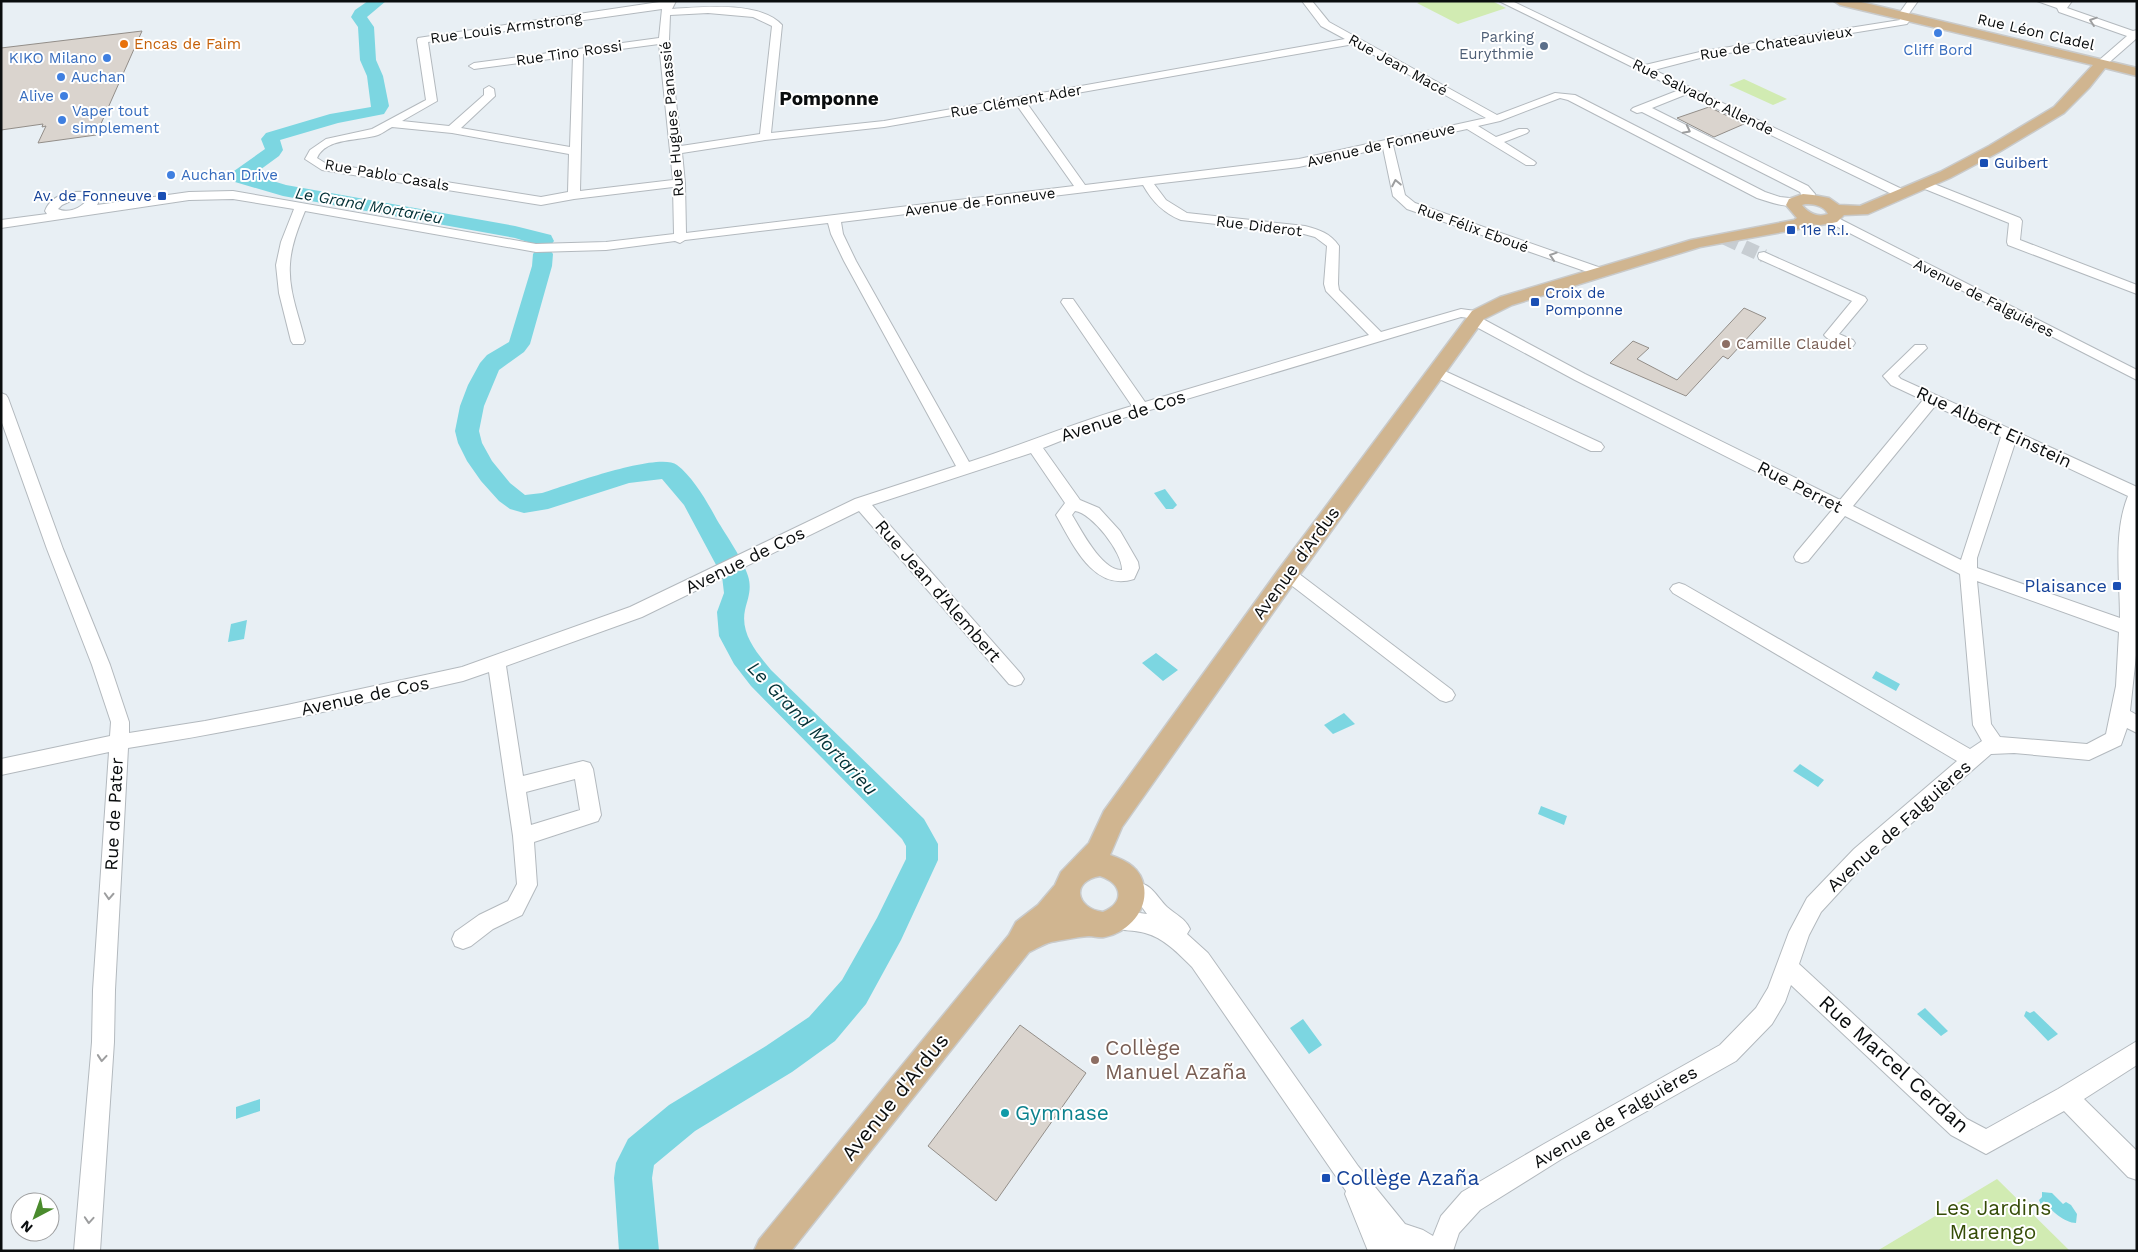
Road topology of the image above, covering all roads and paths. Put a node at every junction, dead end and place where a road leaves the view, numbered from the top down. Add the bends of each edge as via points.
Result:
1 (1307, 1) edge
2 (1504, 1) edge
3 (1840, 1) edge
4 (1912, 1) edge
5 (2042, 1) edge
6 (2065, 4) edge
7 (668, 6) edge
8 (1905, 18) junction
9 (2134, 38) edge
10 (664, 40) junction
11 (1354, 41) junction
12 (578, 52) junction
13 (2101, 64) junction
14 (474, 66) dead end
15 (1644, 69) junction
16 (2137, 72) edge
17 (490, 89) dead end
18 (1688, 90) junction
19 (1019, 101) junction
20 (1643, 108) junction
21 (1496, 119) junction
22 (1616, 119) junction
23 (390, 123) junction
24 (1468, 125) junction
25 (452, 130) junction
26 (1523, 131) dead end
27 (765, 137) junction
28 (1495, 142) junction
29 (1387, 144) junction
30 (676, 150) junction
31 (575, 152) junction
32 (1530, 163) dead end
33 (1146, 180) junction
34 (679, 184) junction
35 (1924, 184) junction
36 (1082, 189) junction
37 (1902, 194) junction
38 (574, 195) junction
39 (94, 199) junction
40 (1802, 201) junction
41 (137, 204) junction
42 (301, 206) junction
43 (55, 210) junction
44 (81, 211) junction
45 (1834, 214) junction
46 (1808, 218) junction
47 (834, 220) junction
48 (7, 223) edge
49 (680, 239) junction
50 (1764, 256) tunnel mouth
51 (1600, 272) junction
52 (2137, 290) edge
53 (1068, 302) dead end
54 (1476, 317) junction
55 (1379, 338) junction
56 (298, 341) dead end
57 (1848, 343) dead end
58 (1920, 348) dead end
59 (1436, 372) junction
60 (2137, 376) edge
61 (1, 398) edge
62 (1932, 399) junction
63 (1142, 408) junction
64 (2010, 434) junction
65 (1034, 446) junction
66 (1596, 447) dead end
67 (965, 468) junction
68 (2136, 493) edge
69 (861, 503) junction
70 (1075, 505) junction
71 (1842, 508) junction
72 (1802, 557) dead end
73 (2132, 559) edge
74 (1968, 572) junction
75 (1288, 574) junction
76 (1679, 589) dead end
77 (2129, 628) junction
78 (496, 662) junction
79 (1015, 679) dead end
80 (1446, 695) dead end
81 (2129, 720) edge
82 (119, 742) junction
83 (1995, 745) junction
84 (1972, 760) junction
85 (1, 768) edge
86 (514, 787) junction
87 (1118, 814) junction
88 (523, 836) junction
89 (1081, 868) junction
90 (1129, 884) junction
91 (1066, 891) junction
92 (1118, 920) junction
93 (1091, 923) junction
94 (463, 939) dead end
95 (1019, 944) junction
96 (1200, 960) junction
97 (1786, 966) junction
98 (2137, 1052) edge
99 (2066, 1097) junction
100 (2137, 1168) edge
101 (1349, 1175) junction
102 (1450, 1225) junction
103 (1417, 1242) edge
104 (87, 1251) edge
105 (770, 1251) edge
106 (1381, 1251) edge
107 (1385, 1251) edge
108 (1440, 1251) edge

1 - 11 street, Rue Jean Macé via 1325,24
2 - 15 street, Rue Salvador Allende
3 - 8 main road, Rue Léon Cladel
4 - 8 street
5 - 6 street
9 -> 6 street via 2062,10
7 - 10 street, Rue Hugues Panassié
7 - 23 street, Rue Louis Armstrong via 422,40 432,101
7 - 27 street via 760,14 777,25
8 - 13 main road, Rue Léon Cladel
8 - 15 street, Rue de Chateauvieux via 1903,22 1704,54
9 - 13 street
10 - 12 street, Rue Tino Rossi
10 - 30 street, Rue Hugues Panassié
11 - 19 street, Rue Clément Ader
11 - 21 street, Rue Jean Macé
12 - 14 street, Rue Tino Rossi
12 - 31 street
13 - 16 main road, Rue Léon Cladel
13 - 35 main road via 2059,110 1994,149
15 - 18 street, Rue Salvador Allende
17 - 25 street via 490,96
18 - 20 street
18 - 37 street, Rue Salvador Allende
19 - 27 street, Rue Clément Ader via 884,124
19 - 36 street
20 - 22 street
20 -> 40 street via 1804,189 1808,194
21 - 22 street, Avenue de Fonneuve via 1554,96 1567,95
21 - 24 street, Avenue de Fonneuve
22 - 40 street, Avenue de Fonneuve via 1761,195 1778,201
23 - 25 street
23 - 38 street, Rue Pablo Casals via 376,132 330,141 314,152 311,159 322,166 541,201
24 - 28 street
24 - 29 street, Avenue de Fonneuve
25 - 31 street
26 - 28 street
27 - 30 street, Rue Clément Ader
28 - 32 street
29 - 33 street, Avenue de Fonneuve via 1299,163
51 -> 29 street, Rue Félix Eboué via 1411,206 1399,196
30 - 34 street, Rue Hugues Panassié
31 - 38 street
33 - 36 street, Avenue de Fonneuve
33 - 55 street, Rue Diderot via 1172,213 1185,218 1305,230 1328,240 1333,246 1333,291
34 - 38 street, Rue Pablo Casals
34 - 49 street, Rue Hugues Panassié
35 - 37 main road
35 - 52 street via 2016,221 2013,242
36 - 47 street, Avenue de Fonneuve
37 - 45 main road via 1862,211
39 - 41 street, Avenue de Fonneuve
39 - 43 street, Avenue de Fonneuve via 88,195 76,195 62,199
39 - 44 street
40 - 45 main road via 1827,204
40 - 46 main road via 1794,205 1797,212
41 - 42 street, Avenue de Fonneuve via 212,194 251,196
41 - 44 street, Avenue de Fonneuve
42 - 49 street, Avenue de Fonneuve via 536,248
42 - 56 street via 283,263
43 - 44 street, Avenue de Fonneuve via 69,214
43 - 48 street, Avenue de Fonneuve
45 - 46 main road via 1821,220
45 - 60 street, Avenue de Falguières
46 - 51 main road via 1799,224 1696,244
47 - 49 street, Avenue de Fonneuve
47 - 67 street via 850,261
50 - 57 street via 1860,300 1831,335
51 - 54 main road via 1506,301
53 - 63 street
54 - 55 street, Avenue de Cos via 1461,313
54 - 59 main road, Avenue d'Ardus
54 - 71 street, Rue Perret via 1580,378
55 - 63 street, Avenue de Cos
58 - 62 street, Rue Albert Einstein via 1890,376
59 - 66 street
59 - 75 main road, Avenue d'Ardus
61 - 82 street, Rue de Pater via 101,665 120,722
62 - 64 street, Rue Albert Einstein
62 - 71 street
63 - 65 street, Avenue de Cos
64 - 68 street, Rue Albert Einstein
64 - 74 street via 1969,558
65 - 67 street, Avenue de Cos
65 - 70 street
67 - 69 street, Avenue de Cos
68 - 73 street via 2131,505
69 - 78 street, Avenue de Cos via 636,612
69 - 79 street, Rue Jean d'Alembert
70 - 70 street via 1069,507 1064,515 1090,556 1109,574 1120,578 1128,575 1130,562 1098,514 1083,505
71 - 72 street
71 - 74 street, Rue Perret
73 - 77 street
74 - 77 street, Rue Perret
74 - 83 street via 1982,725
75 - 80 street
75 - 87 main road, Avenue d'Ardus
76 - 84 street
77 - 81 street
78 - 82 street, Avenue de Cos via 463,674 287,713
78 - 86 street
81 - 83 street via 2114,739 2089,752
82 - 85 street, Avenue de Cos
82 -> 104 street, Rue de Pater via 103,1042
83 - 84 street, Avenue de Falguières via 1985,748
84 - 97 street, Avenue de Falguières via 1861,855 1833,884 1814,906
86 - 88 street
86 - 88 street via 584,770 592,815
87 - 89 main road, Avenue d'Ardus via 1111,820 1097,854
87 - 90 main road, Avenue d'Ardus via 1115,841
88 - 94 street via 527,885 515,908 486,922
89 - 90 main road via 1109,865
89 - 91 main road via 1068,882
90 - 92 main road via 1129,907
90 - 96 street via 1177,926 1195,948
91 - 93 main road via 1072,911
91 - 95 main road, Avenue d'Ardus via 1048,914 1026,931
92 - 93 main road
92 - 96 street via 1152,923 1174,936
93 - 95 main road, Avenue d'Ardus via 1043,931
95 - 105 main road, Avenue d'Ardus
96 - 101 street
97 - 99 street, Rue Marcel Cerdan via 1959,1127 1986,1142
97 - 102 street, Avenue de Falguières via 1764,1016 1728,1053 1471,1201
98 - 99 street, Rue Marcel Cerdan
99 - 100 street
101 - 103 street via 1396,1233
101 - 106 street
102 - 103 street, Avenue de Falguières
102 - 108 street, Avenue de Falguières
103 - 107 street, Avenue de Falguières via 1391,1242

